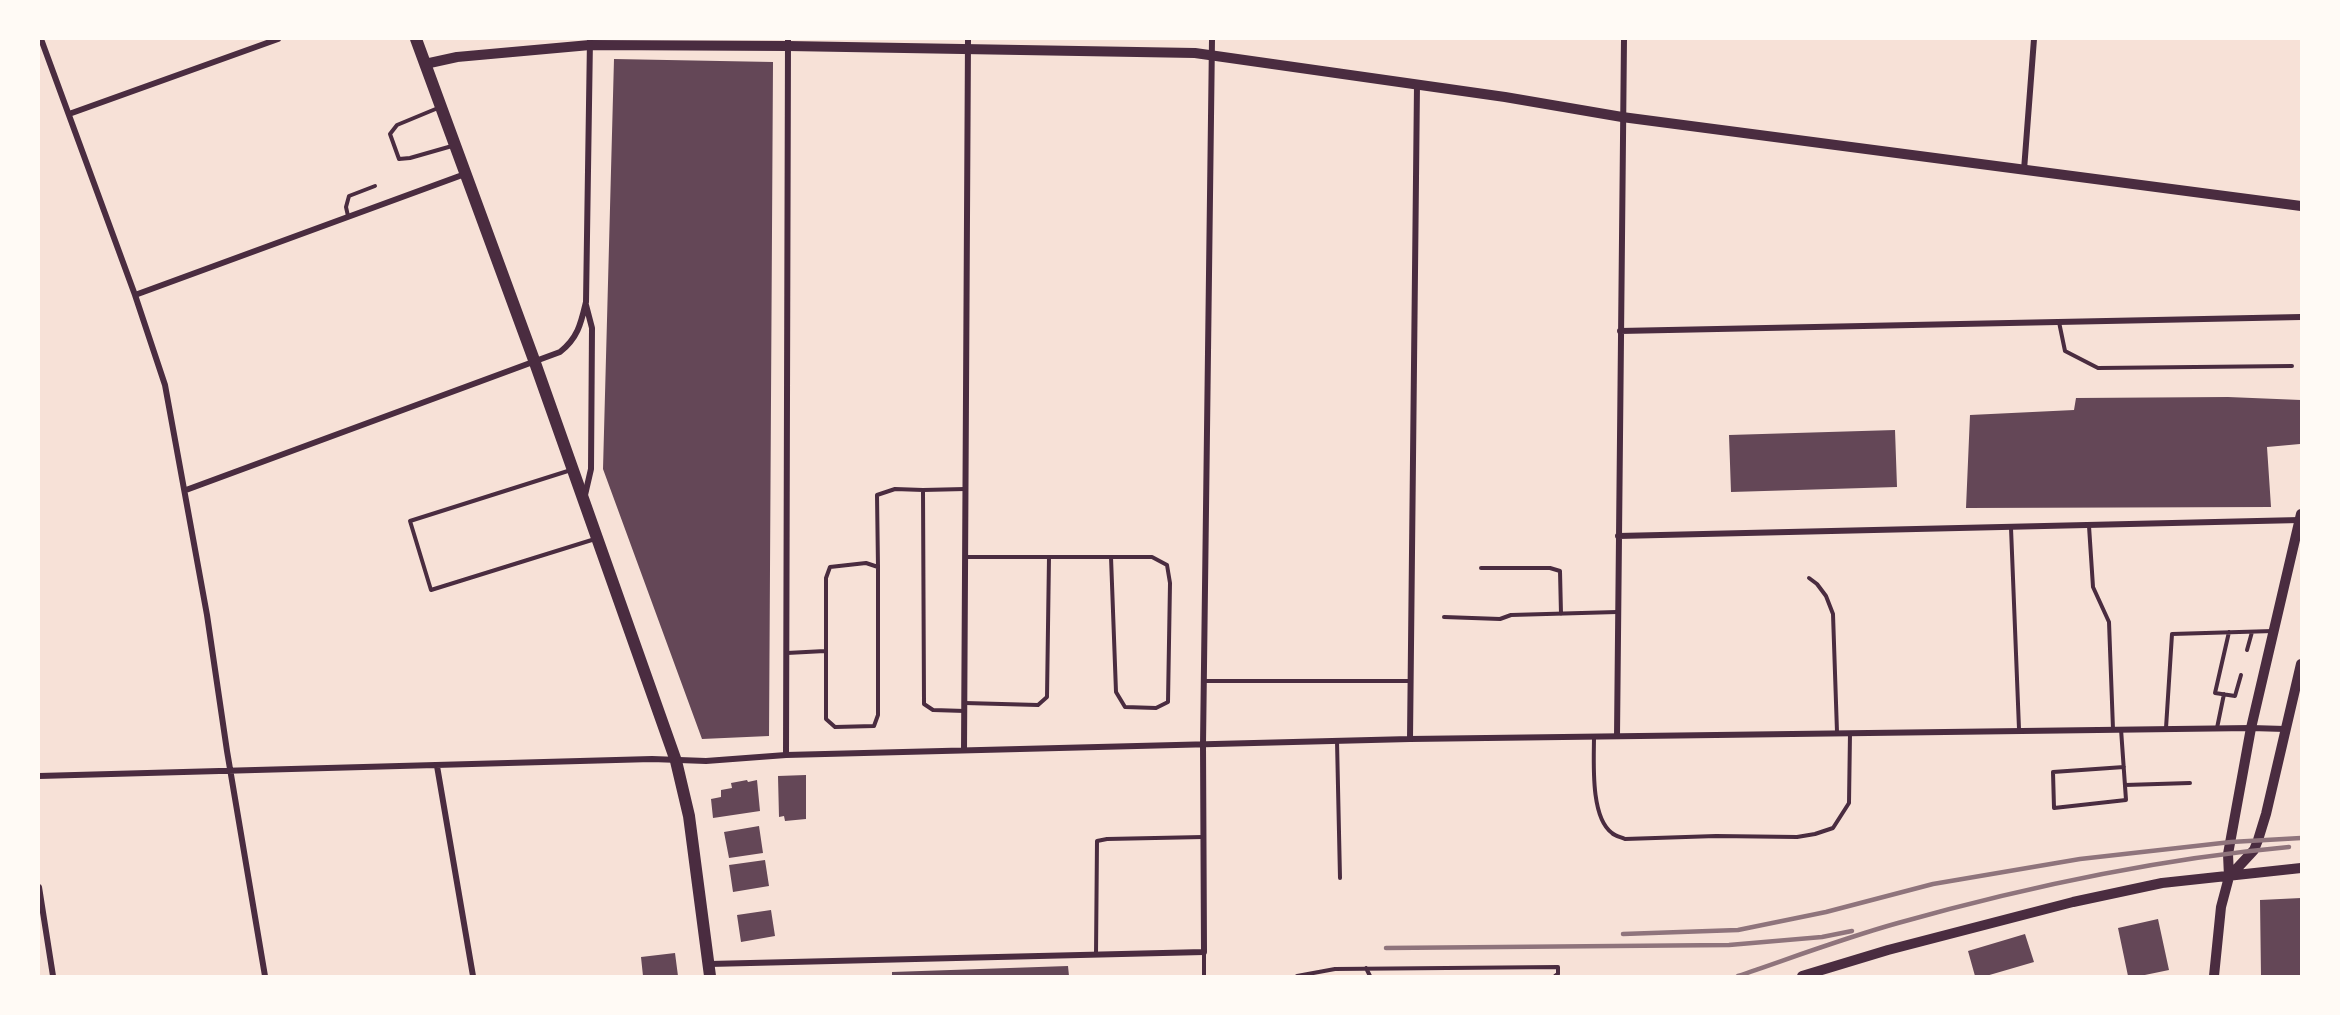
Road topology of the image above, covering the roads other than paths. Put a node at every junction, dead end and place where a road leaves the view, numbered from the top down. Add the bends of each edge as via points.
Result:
1 (41, 39) edge
2 (278, 39) edge
3 (416, 39) edge
4 (1212, 39) edge
5 (1624, 39) edge
6 (2034, 39) edge
7 (590, 42) edge
8 (788, 42) edge
9 (968, 45) edge
10 (1212, 55) junction
11 (425, 64) junction
12 (1417, 85) junction
13 (441, 107) junction
14 (69, 114) junction
15 (1622, 117) junction
16 (455, 145) junction
17 (2024, 170) junction
18 (466, 174) junction
19 (375, 186) dead end
20 (2301, 206) edge
21 (349, 217) junction
22 (135, 295) junction
23 (586, 302) junction
24 (2301, 317) edge
25 (2059, 321) junction
26 (1620, 331) junction
27 (534, 360) junction
28 (2292, 366) dead end
29 (572, 469) junction
30 (966, 489) junction
31 (186, 490) junction
32 (923, 490) junction
33 (583, 503) junction
34 (2300, 517) edge
35 (2089, 526) junction
36 (2011, 528) junction
37 (1618, 536) junction
38 (596, 538) junction
39 (966, 557) junction
40 (1049, 557) junction
41 (1111, 557) junction
42 (878, 567) junction
43 (1481, 568) dead end
44 (1809, 578) dead end
45 (1617, 612) junction
46 (1561, 614) junction
47 (1444, 617) dead end
48 (2274, 631) junction
49 (2229, 632) junction
50 (2252, 632) junction
51 (2247, 650) dead end
52 (825, 651) junction
53 (786, 653) junction
54 (2301, 664) edge
55 (2241, 675) dead end
56 (1204, 681) junction
57 (1410, 681) junction
58 (2224, 694) junction
59 (965, 703) junction
60 (965, 711) junction
61 (2166, 728) junction
62 (2217, 728) junction
63 (2251, 728) junction
64 (2019, 729) junction
65 (2113, 729) junction
66 (2121, 729) junction
67 (2285, 729) junction
68 (1837, 732) junction
69 (1850, 732) junction
70 (1594, 736) junction
71 (1617, 736) junction
72 (1410, 739) junction
73 (1337, 741) junction
74 (1203, 744) junction
75 (964, 750) junction
76 (786, 755) junction
77 (676, 761) junction
78 (437, 766) junction
79 (2124, 767) junction
80 (231, 772) junction
81 (39, 776) edge
82 (2190, 783) dead end
83 (2125, 785) junction
84 (1203, 837) junction
85 (2301, 868) edge
86 (2229, 877) junction
87 (1340, 878) dead end
88 (39, 887) edge
89 (1204, 952) junction
90 (1096, 954) junction
91 (1366, 968) junction
92 (709, 970) edge
93 (53, 976) edge
94 (266, 976) edge
95 (473, 976) edge
96 (1204, 976) edge
97 (1297, 976) edge
98 (1370, 976) edge
99 (1555, 976) edge
100 (1802, 976) edge
101 (2214, 976) edge

1 - 14 street
2 - 14 street
3 - 11 main road
4 - 10 street
5 - 15 street
6 - 17 street
7 - 8 street
7 - 11 street
7 - 23 street
8 - 9 street
8 - 53 street
9 - 10 street
9 - 30 street
10 - 12 street
10 - 56 street
11 - 13 main road
12 - 15 street
12 - 57 street
13 - 16 main road
13 - 16 lane via 397,125 390,134 399,159
14 - 22 street
15 - 17 street
15 - 26 street
16 - 18 main road
17 - 20 street
18 - 21 street
18 - 27 main road
19 - 21 lane via 349,196
21 - 22 street
22 - 31 street via 165,385
23 - 27 street via 579,331 570,344 560,352
23 - 33 street via 592,328 591,469
24 - 25 street
25 - 26 street
25 - 28 lane via 2065,351 2098,368
26 - 37 street
27 - 29 main road
27 - 31 street
29 - 33 main road
29 - 38 lane via 410,521 431,590
30 - 32 lane
30 - 39 street
31 - 80 street
32 - 42 lane via 895,489 877,495
32 - 60 lane via 924,704 933,710
33 - 38 main road
34 - 35 street
34 - 48 street
35 - 36 street
35 - 65 lane via 2092,587 2109,622
36 - 37 street
36 - 64 lane
37 - 45 street
38 - 77 main road
39 - 40 lane
39 - 59 street
40 - 41 lane
40 - 59 lane via 1047,697 1038,705
41 - 41 lane via 1116,692 1125,707 1156,708 1168,702 1167,565 1152,557
42 - 52 lane via 866,563 830,567 826,578
42 - 52 lane via 878,715 874,726 835,727 826,719
43 - 46 lane via 1560,571
44 - 68 lane via 1826,596 1833,614
45 - 46 lane
45 - 71 street
46 - 47 lane via 1511,615 1500,619
48 - 50 lane
48 - 63 street
49 - 50 lane
49 - 58 lane via 2215,693
49 - 61 lane via 2172,634
50 - 51 lane
52 - 53 lane
53 - 76 street
54 - 67 street
55 - 58 lane via 2235,696
56 - 57 lane
56 - 74 street
57 - 72 street
58 - 62 lane
59 - 60 street
60 - 75 street
61 - 62 street
61 - 66 street
62 - 63 street
63 - 67 street
63 - 86 street via 2228,854
64 - 65 street
64 - 69 street
65 - 66 street
66 - 79 lane
67 - 86 street via 2254,850
68 - 69 street
68 - 71 street
69 - 70 lane via 1850,803 1833,828 1797,837 1625,839 1611,833 1603,821 1593,777
70 - 71 street
70 - 72 street
72 - 73 street
73 - 74 street
73 - 87 lane
74 - 75 street
74 - 84 street
75 - 76 street
76 - 77 street
77 - 78 street
77 - 92 main road via 689,816
78 - 80 street
78 - 95 street
79 - 83 lane
79 - 83 lane via 2053,772 2054,808 2126,800
80 - 81 street
80 - 94 street
82 - 83 lane
84 - 89 street
84 - 90 lane via 1097,841
85 - 86 street
86 - 100 street via 2162,883 2073,902
86 - 101 street via 2221,907
88 - 93 street
89 - 90 street
89 - 96 lane
90 - 92 street
91 - 97 lane
91 - 98 lane
91 - 99 lane via 1558,967

